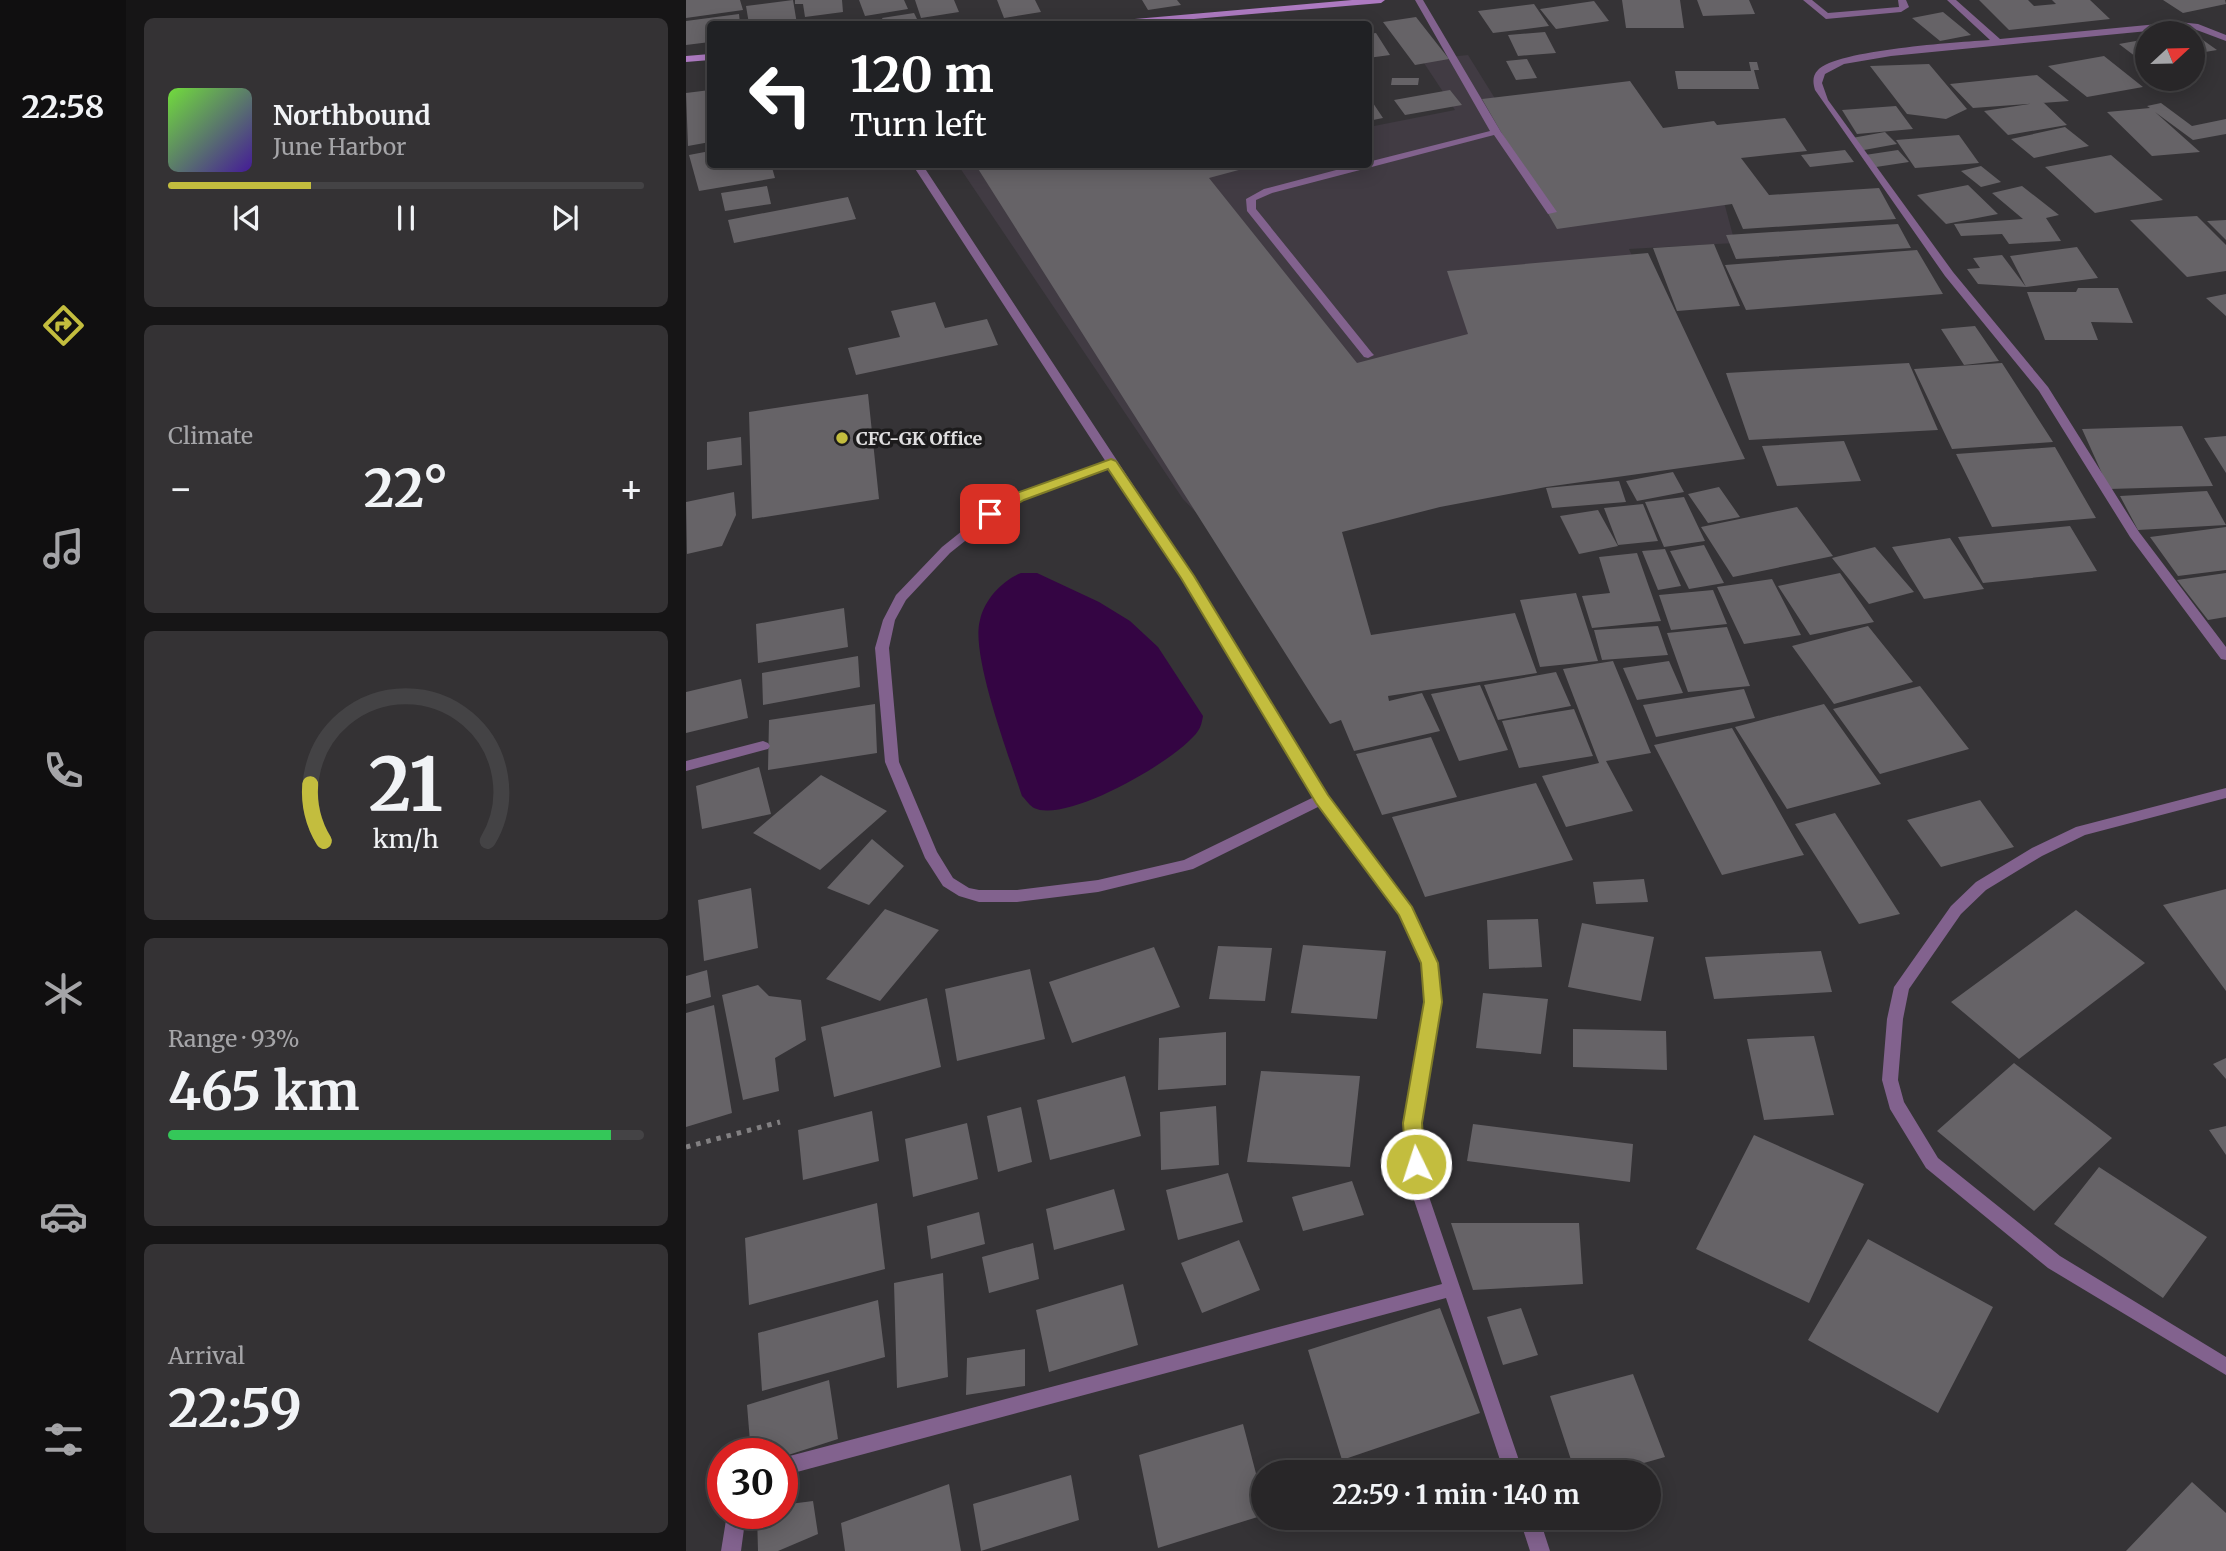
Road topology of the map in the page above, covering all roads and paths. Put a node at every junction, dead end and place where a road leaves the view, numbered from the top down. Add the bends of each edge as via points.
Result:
1 (1381, 0) edge
2 (1419, 0) edge
3 (1807, 0) edge
4 (1902, 0) edge
5 (1951, 0) edge
6 (1329, 3) edge
7 (1143, 21) edge
8 (2226, 38) edge
9 (1997, 41) junction
10 (707, 57) edge
11 (686, 59) edge
12 (1496, 132) junction
13 (1372, 164) edge
14 (920, 168) edge
15 (1357, 168) edge
16 (1552, 212) dead end
17 (1368, 355) dead end
18 (1111, 464) junction
19 (2226, 656) edge
20 (764, 746) dead end
21 (686, 766) edge
22 (2226, 793) edge
23 (1322, 799) junction
24 (780, 1122) dead end
25 (686, 1147) edge
26 (1451, 1289) junction
27 (2226, 1367) edge
28 (1510, 1460) edge
29 (798, 1463) edge
30 (734, 1529) edge
31 (1533, 1530) edge
32 (731, 1551) edge
33 (1540, 1551) edge

1 - 6 main road
2 - 12 street
3 - 4 street via 1826,16 1901,9 1905,7
5 - 9 street
6 - 7 main road
8 - 9 street via 2179,25
9 - 19 street via 1874,55 1829,65 1818,74 1818,91 1950,274 2044,390 2134,534
10 - 11 main road
12 - 13 street
12 - 16 street
14 - 18 street
15 - 17 street via 1268,191 1251,199 1251,209
18 - 23 street via 1187,576
18 - 23 street via 1024,495 990,514 946,550 901,598 889,620 882,648 892,762 930,854 948,882 979,896 1098,886 1188,865
20 - 21 street
22 - 27 street via 2081,831 1981,886 1956,910 1902,987 1890,1080 1896,1104 1932,1163 2053,1262
23 - 26 street via 1406,912 1430,963 1433,1002 1413,1123 1417,1185
24 - 25 path
26 - 28 street
26 - 29 street
30 - 32 street
31 - 33 street

